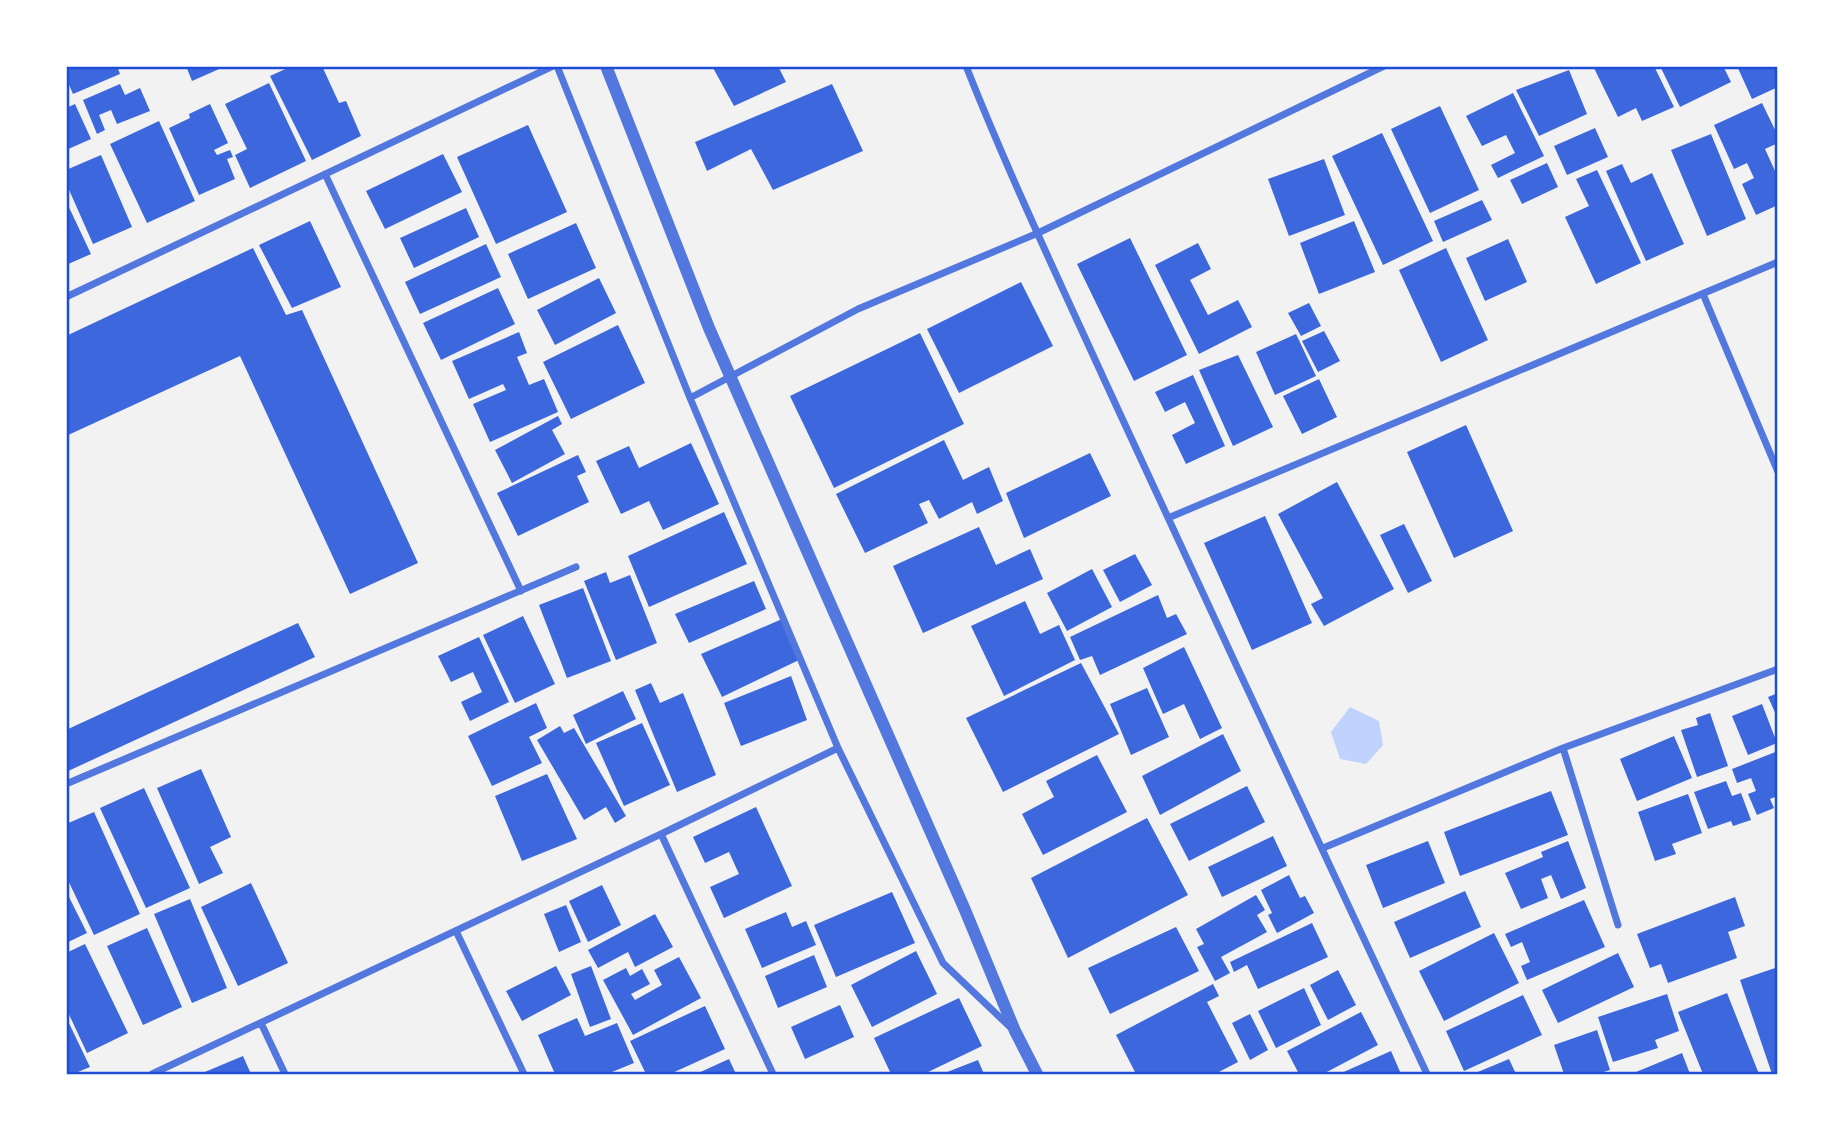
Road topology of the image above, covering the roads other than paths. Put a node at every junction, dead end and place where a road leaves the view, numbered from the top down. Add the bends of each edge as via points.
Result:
1 (555, 66) edge
2 (606, 66) edge
3 (966, 66) edge
4 (1384, 66) edge
5 (325, 174) junction
6 (1038, 233) junction
7 (1777, 262) edge
8 (1703, 294) junction
9 (66, 298) edge
10 (690, 398) junction
11 (1777, 472) edge
12 (1168, 518) junction
13 (576, 567) dead end
14 (521, 591) junction
15 (1777, 669) edge
16 (838, 748) junction
17 (1563, 748) junction
18 (66, 784) edge
19 (661, 834) junction
20 (1323, 848) junction
21 (1618, 925) dead end
22 (456, 931) junction
23 (261, 1023) junction
24 (1015, 1031) junction
25 (152, 1074) edge
26 (285, 1074) edge
27 (524, 1074) edge
28 (773, 1074) edge
29 (1037, 1074) edge
30 (1427, 1074) edge

1 - 5 street
1 - 10 street
2 - 24 street via 709,328
3 - 6 street
4 - 6 street
5 - 9 street
5 - 14 street
6 - 10 street via 858,309
6 - 12 street
7 - 8 street
8 - 11 street
8 - 12 street
10 - 16 street
12 - 20 street
13 - 14 street
14 - 18 street
15 - 17 street
16 - 19 street
16 - 24 street via 943,962
17 - 20 street
17 - 21 street
19 - 22 street
19 - 28 street
20 - 30 street
22 - 23 street
22 - 27 street
23 - 25 street
23 - 26 street
24 - 29 street

